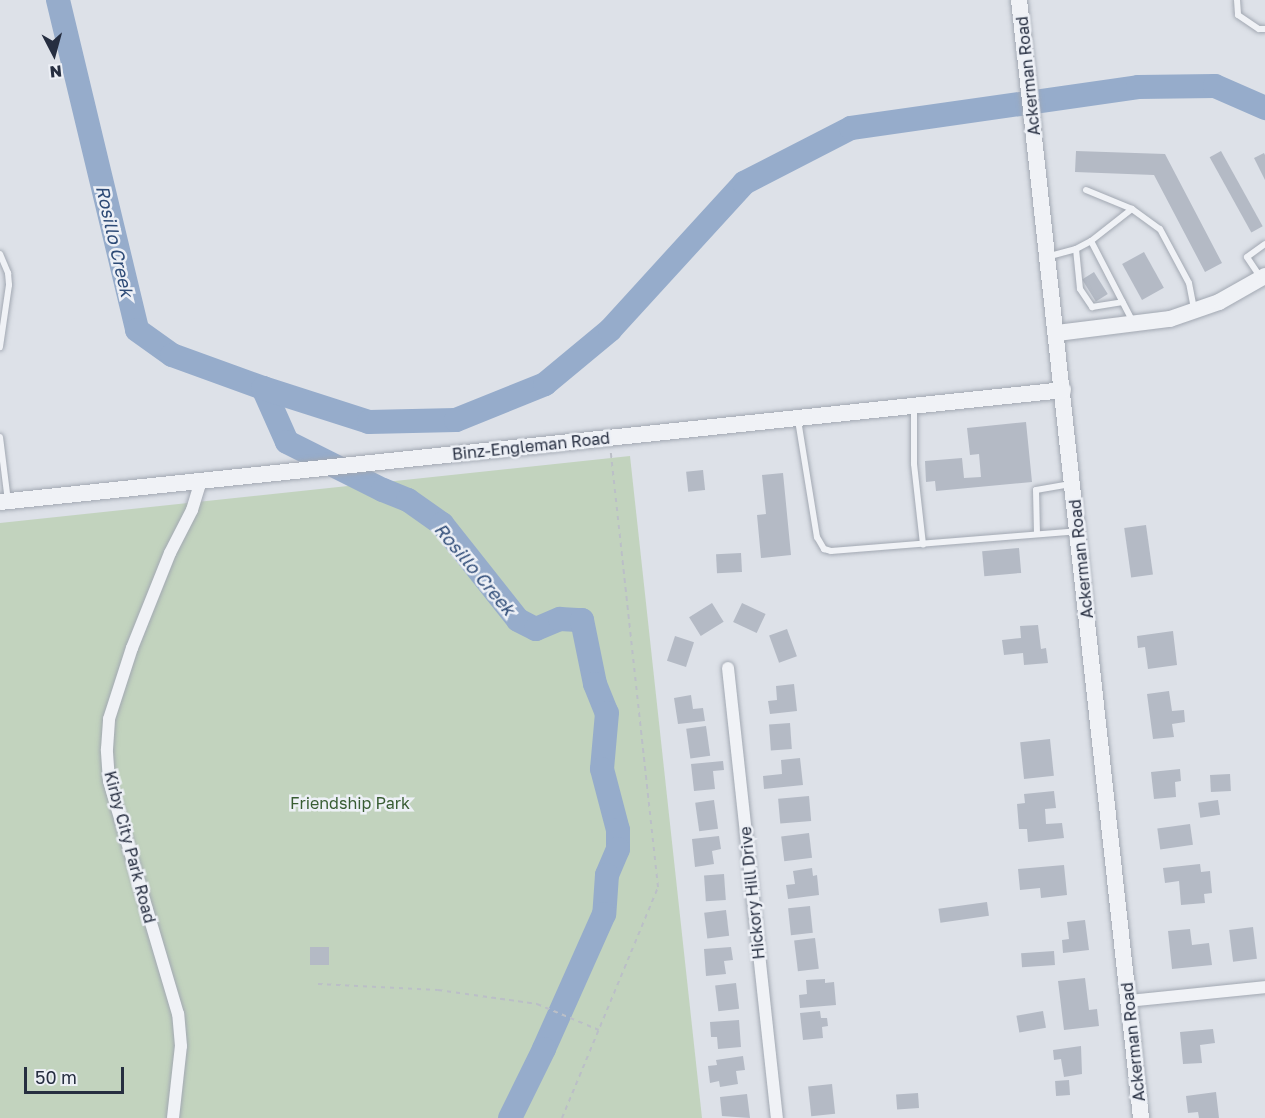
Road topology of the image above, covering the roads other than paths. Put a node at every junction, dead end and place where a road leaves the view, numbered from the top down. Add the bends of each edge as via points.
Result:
1 (1020, 0) edge
2 (1236, 0) edge
3 (1265, 28) edge
4 (1086, 190) dead end
5 (1132, 209) junction
6 (1091, 240) junction
7 (1265, 244) edge
8 (1076, 249) junction
9 (0, 254) edge
10 (1048, 257) junction
11 (1263, 277) edge
12 (1123, 302) junction
13 (1195, 312) junction
14 (1135, 325) junction
15 (1057, 333) junction
16 (0, 347) edge
17 (1063, 390) junction
18 (914, 406) junction
19 (797, 418) junction
20 (0, 437) edge
21 (1, 454) edge
22 (201, 480) junction
23 (1072, 484) junction
24 (4, 502) edge
25 (1078, 531) junction
26 (1037, 534) junction
27 (923, 544) junction
28 (728, 668) dead end
29 (1265, 987) edge
30 (1128, 1000) junction
31 (173, 1118) edge
32 (777, 1118) edge
33 (1141, 1118) edge

1 - 10 street, Ackerman Road
2 - 3 lane via 1238,15 1259,29
4 - 5 lane
5 - 6 lane
5 - 13 lane via 1160,229 1189,283
6 - 8 lane
6 - 12 lane
7 - 11 lane via 1247,257
8 - 10 lane
8 - 12 lane via 1080,289 1092,307
9 - 16 lane via 9,285
10 - 15 street, Ackerman Road
11 - 13 street
12 - 14 lane
13 - 14 street
14 - 15 street
15 - 17 street, Ackerman Road
17 - 18 street, Binz-Engleman Road
17 - 23 street, Ackerman Road
18 - 19 street, Binz-Engleman Road
18 - 27 lane via 914,464
19 - 22 street, Binz-Engleman Road
19 - 27 lane via 817,537 824,549
20 - 21 lane
21 - 24 lane
22 - 24 street, Binz-Engleman Road
22 - 31 street, Kirby City Park Road via 192,510 170,553 132,648 109,719 106,749 108,781 178,1014 181,1046
23 - 25 street, Ackerman Road
23 - 26 lane via 1038,487
25 - 26 lane
25 - 30 street, Ackerman Road
26 - 27 lane
28 - 32 street, Hickory Hill Drive
29 - 30 street
30 - 33 street, Ackerman Road

